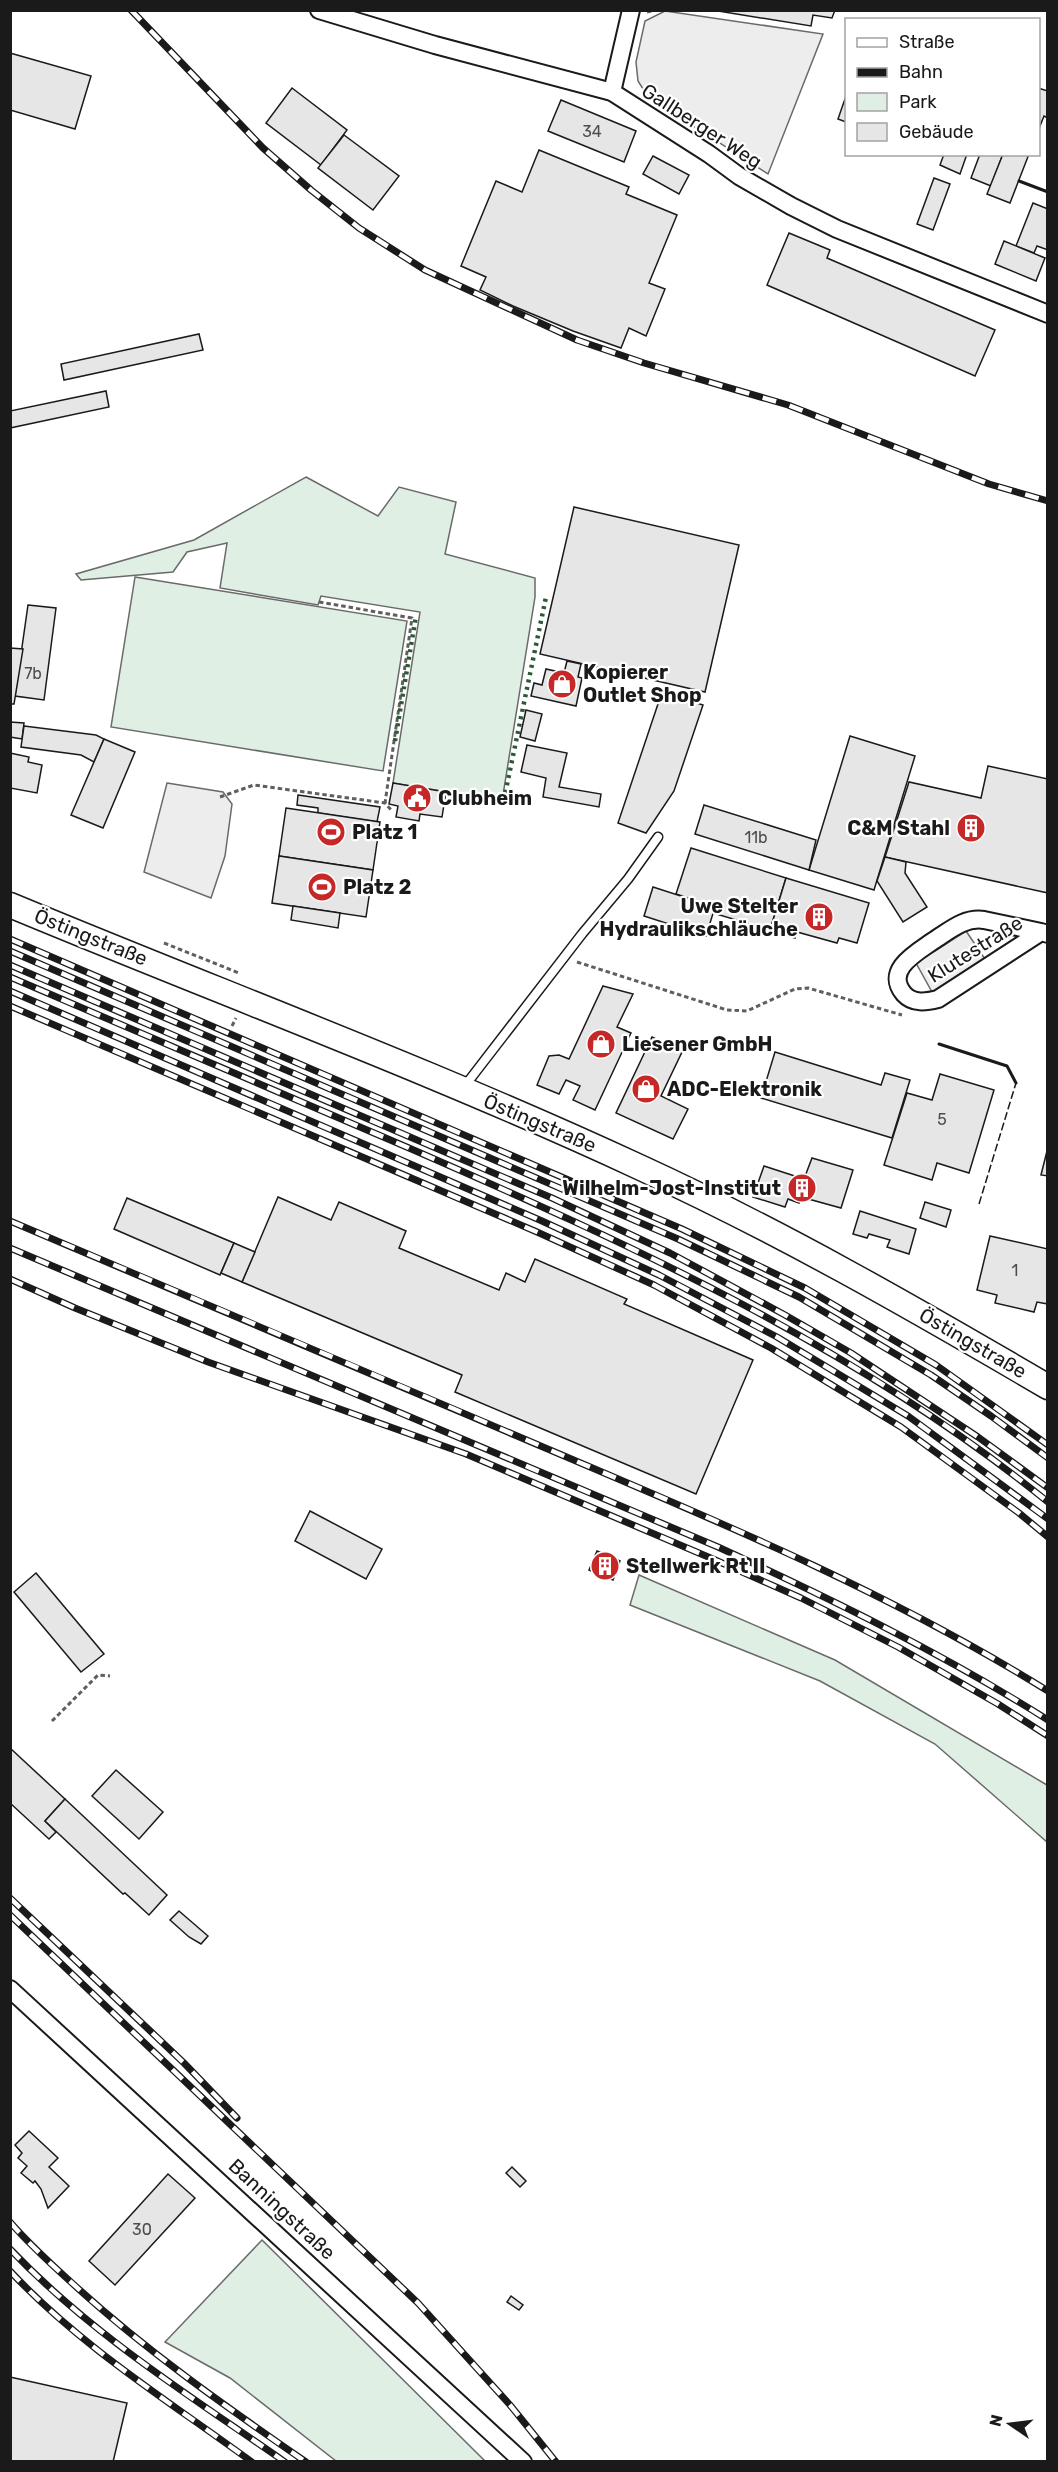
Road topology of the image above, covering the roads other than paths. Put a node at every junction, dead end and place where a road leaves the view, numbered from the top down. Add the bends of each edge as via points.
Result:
1 (319, 10) edge
2 (637, 11) edge
3 (612, 92) junction
4 (1047, 314) edge
5 (658, 837) dead end
6 (10, 905) edge
7 (1044, 933) edge
8 (462, 1090) junction
9 (1047, 1387) edge
10 (10, 1989) edge
11 (523, 2462) edge

1 - 3 street, Gallberger Weg
2 - 3 street
3 - 4 street, Gallberger Weg via 791,206 837,229
5 - 8 lane
6 - 8 street, Östingstraße
7 - 7 street, Klutestraße via 984,920 962,922 911,956 902,966 898,987 908,999 938,999
8 - 9 street, Östingstraße via 638,1166 797,1245
10 - 11 street, Banningstraße

